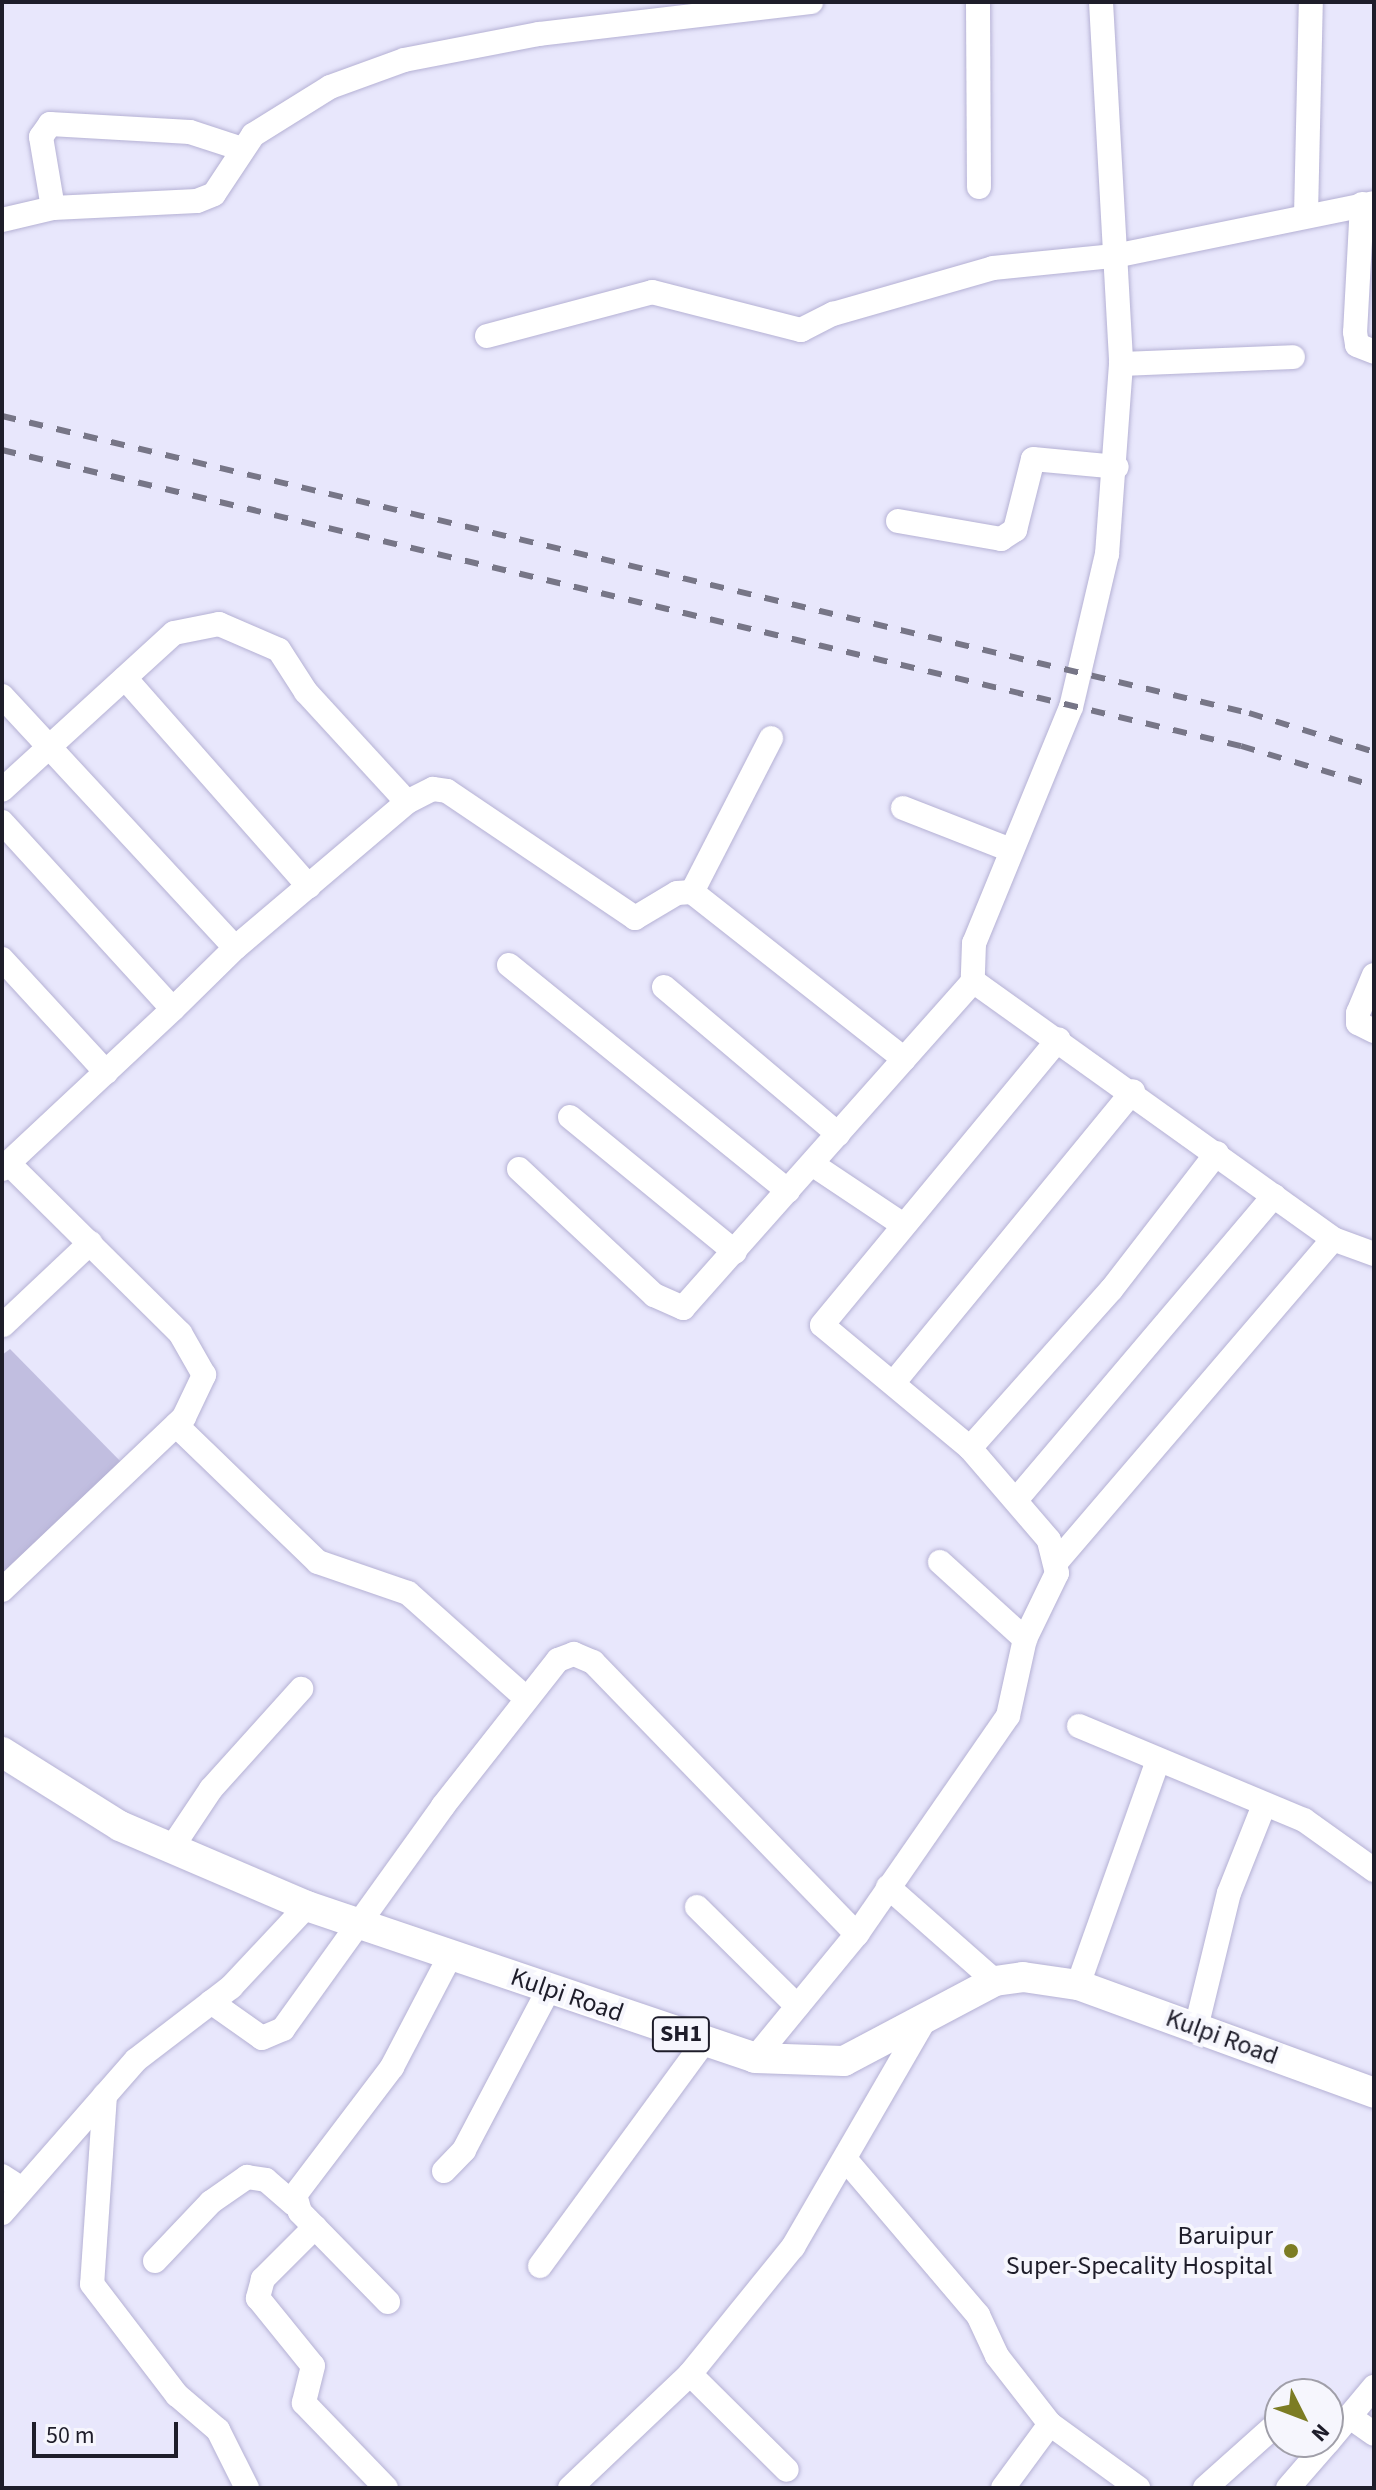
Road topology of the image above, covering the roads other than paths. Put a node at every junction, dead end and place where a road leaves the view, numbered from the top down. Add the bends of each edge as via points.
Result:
1 (811, 2) edge
2 (978, 2) edge
3 (1101, 2) edge
4 (1311, 2) edge
5 (239, 148) junction
6 (979, 187) dead end
7 (1368, 204) edge
8 (53, 208) junction
9 (1306, 215) junction
10 (2, 220) edge
11 (1114, 256) junction
12 (487, 336) dead end
13 (1374, 352) edge
14 (1293, 357) dead end
15 (1121, 364) junction
16 (1117, 467) junction
17 (898, 521) dead end
18 (125, 678) junction
19 (2, 696) edge
20 (771, 738) dead end
21 (49, 747) junction
22 (2, 790) edge
23 (407, 802) junction
24 (903, 808) dead end
25 (2, 822) edge
26 (1011, 850) junction
27 (309, 887) junction
28 (692, 892) junction
29 (235, 948) junction
30 (2, 959) edge
31 (509, 965) dead end
32 (1374, 975) edge
33 (973, 981) junction
34 (664, 987) dead end
35 (173, 1009) junction
36 (1374, 1031) edge
37 (1059, 1039) junction
38 (904, 1059) junction
39 (106, 1072) junction
40 (1133, 1091) junction
41 (570, 1117) dead end
42 (838, 1134) junction
43 (1217, 1153) junction
44 (812, 1164) junction
45 (5, 1166) edge
46 (519, 1169) dead end
47 (788, 1191) junction
48 (1274, 1196) junction
49 (902, 1224) junction
50 (1333, 1239) junction
51 (90, 1243) junction
52 (735, 1252) junction
53 (1374, 1254) edge
54 (3, 1325) edge
55 (895, 1381) junction
56 (176, 1425) junction
57 (970, 1448) junction
58 (1016, 1500) junction
59 (1059, 1559) junction
60 (940, 1562) dead end
61 (2, 1590) edge
62 (1025, 1639) junction
63 (301, 1689) dead end
64 (527, 1699) junction
65 (1079, 1726) dead end
66 (2, 1752) edge
67 (1157, 1763) junction
68 (1264, 1805) junction
69 (171, 1849) junction
70 (1374, 1870) edge
71 (888, 1887) junction
72 (307, 1906) junction
73 (697, 1907) dead end
74 (362, 1925) junction
75 (857, 1934) junction
76 (450, 1956) junction
77 (995, 1981) junction
78 (1078, 1985) junction
79 (549, 1989) junction
80 (211, 2002) junction
81 (797, 2006) junction
82 (926, 2018) junction
83 (1196, 2028) junction
84 (704, 2042) junction
85 (755, 2058) junction
86 (1374, 2093) edge
87 (105, 2095) junction
88 (846, 2160) junction
89 (444, 2171) dead end
90 (12, 2183) edge
91 (294, 2204) junction
92 (2, 2213) edge
93 (315, 2227) junction
94 (155, 2261) dead end
95 (540, 2266) dead end
96 (388, 2302) dead end
97 (690, 2374) junction
98 (1374, 2387) edge
99 (1344, 2421) edge
100 (1050, 2424) junction
101 (1344, 2432) edge
102 (1374, 2434) edge
103 (1264, 2435) edge
104 (1313, 2458) edge
105 (787, 2470) dead end
106 (247, 2488) edge
107 (386, 2488) edge
108 (570, 2488) edge
109 (1003, 2488) edge
110 (1138, 2488) edge
111 (1205, 2488) edge
112 (1288, 2488) edge

1 - 5 street via 539,34 404,60 330,87
2 - 6 street
3 - 11 street
4 - 9 street
5 - 8 street via 223,183 197,201
5 - 8 street via 190,132 50,124 41,137
7 - 9 street
7 - 13 street via 1355,332 1357,345
8 - 10 street
9 - 11 street
11 - 12 street via 993,268 833,314 801,330 652,292
11 - 15 street
14 - 15 street
15 - 16 street
16 - 17 street via 1033,459 1015,530 1001,539
16 - 26 street via 1081,675
18 - 21 street
18 - 23 street via 180,629 232,627 279,650 306,692
18 - 27 street
19 - 21 street
20 - 28 street
21 - 22 street
21 - 29 street
23 - 27 street
23 - 28 street via 433,789 447,791 635,918 677,893
24 - 26 street
25 - 35 street
26 - 33 street via 974,943
27 - 29 street
28 - 38 street
29 - 35 street
30 - 39 street
31 - 47 street
32 - 36 street via 1358,1013 1358,1023
33 - 37 street
33 - 38 street
34 - 42 street
35 - 39 street
37 - 40 street
37 - 49 street
38 - 42 street
39 - 45 street
40 - 43 street
40 - 55 street
41 - 52 street
42 - 44 street
43 - 48 street
43 - 57 street via 1111,1290
44 - 47 street
44 - 49 street
45 - 51 street
46 - 52 street via 672,1307 692,1302
47 - 52 street
48 - 50 street
48 - 58 street
49 - 55 street via 822,1325
50 - 53 street
50 - 59 street
51 - 54 street
51 - 56 street via 196,1352 201,1391
55 - 57 street
56 - 61 street
56 - 64 street via 318,1562 408,1593
57 - 58 street
58 - 59 street
59 - 62 street
60 - 62 street
62 - 71 street via 1008,1716
63 - 69 street via 211,1789
64 - 74 street
64 - 75 street via 558,1660 574,1654 593,1662
65 - 67 street
66 - 69 main road, Kulpi Road / SH1 via 75,1802
67 - 68 street
67 - 78 street
68 - 70 street via 1304,1820
68 - 83 street via 1229,1893
69 - 72 main road, Kulpi Road / SH1
71 - 75 street
71 - 77 street
72 - 74 main road, Kulpi Road / SH1
72 - 80 street
73 - 81 street
74 - 76 main road, Kulpi Road / SH1
74 - 80 street via 274,2038 262,2038
75 - 81 street
76 - 79 main road, Kulpi Road / SH1
76 - 91 street via 398,2058 299,2188
77 - 78 main road, Kulpi Road
77 - 82 main road, Kulpi Road / SH1
78 - 83 main road, Kulpi Road
79 - 84 main road, Kulpi Road / SH1
79 - 89 street via 464,2150
80 - 87 street via 157,2041
81 - 85 street
82 - 85 main road, Kulpi Road / SH1 via 844,2061
82 - 88 street
83 - 86 main road, Kulpi Road
84 - 85 main road, Kulpi Road / SH1
84 - 95 street
87 - 90 street
87 - 106 street via 92,2284 177,2395 218,2430
88 - 97 street via 793,2247
88 - 100 street via 879,2208 978,2315 997,2356
90 - 92 street
91 - 93 street
91 - 94 street via 266,2180 247,2177 211,2202
93 - 96 street
93 - 107 street via 263,2279 258,2298 313,2366 304,2403
97 - 105 street
97 - 108 street
98 - 99 street
100 - 109 street
100 - 110 street
101 - 102 street
103 - 111 street
104 - 112 street

